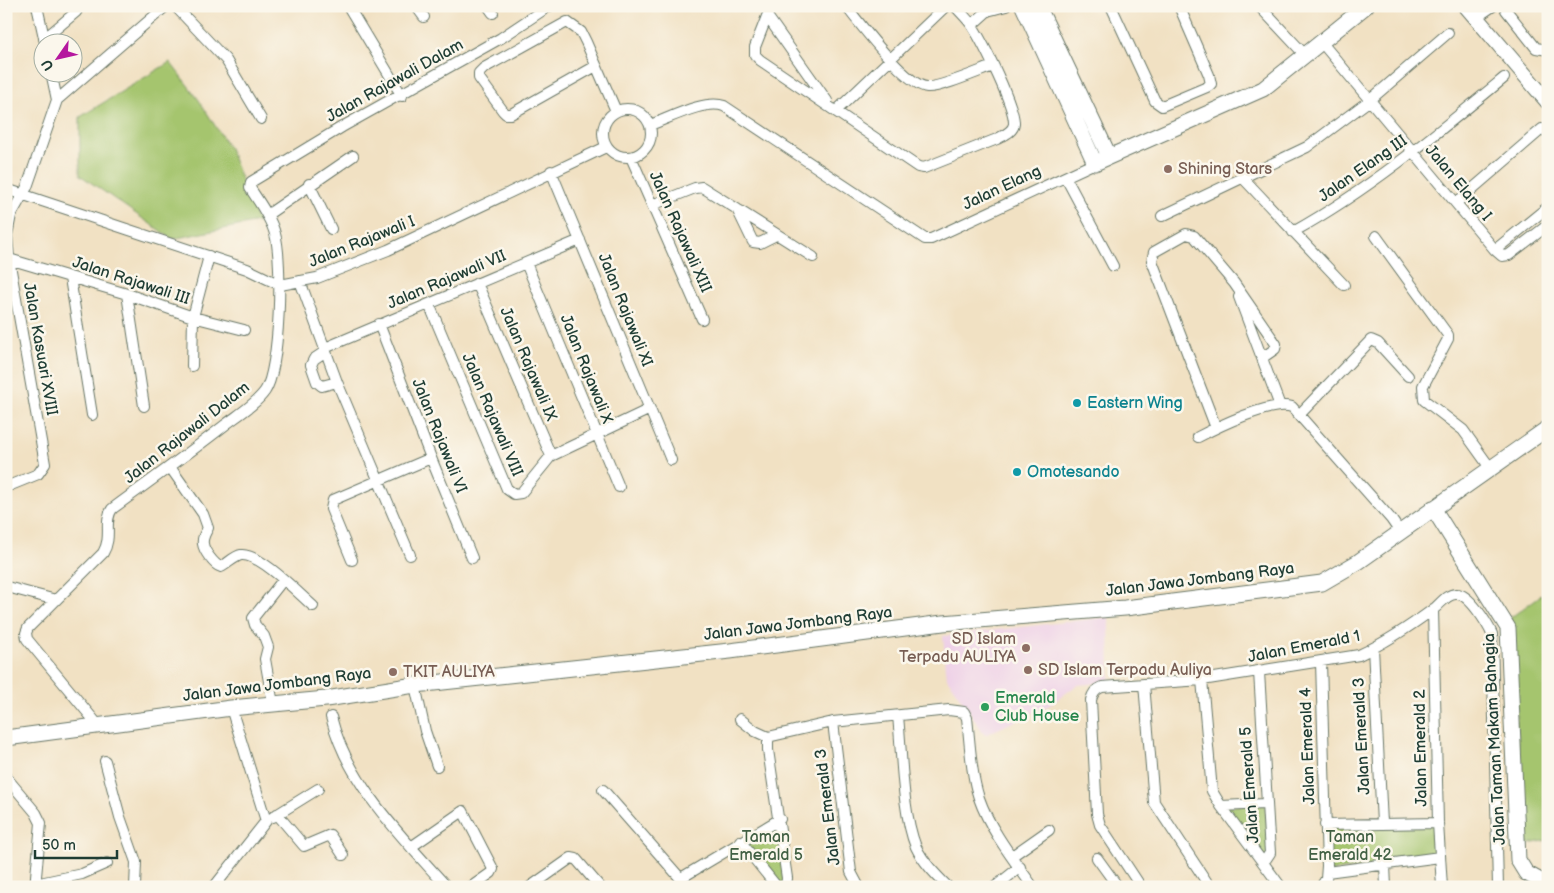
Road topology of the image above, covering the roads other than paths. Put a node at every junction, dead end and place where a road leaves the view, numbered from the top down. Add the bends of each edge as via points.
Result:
1 (37, 6) edge
2 (79, 6) edge
3 (166, 6) edge
4 (175, 6) edge
5 (348, 6) edge
6 (416, 6) edge
7 (549, 6) edge
8 (846, 6) edge
9 (946, 6) edge
10 (954, 6) edge
11 (1006, 6) edge
12 (1023, 6) edge
13 (1038, 6) edge
14 (1111, 6) edge
15 (1179, 6) edge
16 (1258, 6) edge
17 (1366, 6) edge
18 (1466, 6) edge
19 (1493, 6) edge
20 (992, 8) edge
21 (1506, 10) dead end
22 (769, 11) edge
23 (424, 17) dead end
24 (1477, 17) junction
25 (972, 25) junction
26 (43, 32) edge
27 (55, 32) edge
28 (1448, 33) dead end
29 (1322, 43) junction
30 (1548, 50) edge
31 (1306, 56) junction
32 (890, 59) junction
33 (596, 66) junction
34 (993, 66) junction
35 (1504, 78) dead end
36 (53, 82) edge
37 (402, 96) junction
38 (57, 100) junction
39 (1370, 100) junction
40 (1548, 102) edge
41 (833, 109) junction
42 (616, 111) junction
43 (261, 119) dead end
44 (650, 125) junction
45 (1542, 129) dead end
46 (606, 147) junction
47 (1414, 153) junction
48 (353, 156) dead end
49 (631, 157) junction
50 (1102, 160) junction
51 (551, 171) junction
52 (1066, 178) junction
53 (1242, 178) junction
54 (309, 184) junction
55 (6, 190) edge
56 (24, 196) junction
57 (1456, 203) junction
58 (652, 205) junction
59 (1548, 207) edge
60 (736, 208) junction
61 (267, 215) junction
62 (1162, 216) dead end
63 (1548, 224) edge
64 (331, 229) dead end
65 (1293, 232) junction
66 (776, 235) junction
67 (1376, 236) dead end
68 (580, 240) junction
69 (1495, 250) junction
70 (209, 256) junction
71 (813, 257) dead end
72 (9, 259) junction
73 (526, 263) junction
74 (1113, 266) dead end
75 (70, 278) junction
76 (300, 281) junction
77 (477, 283) junction
78 (1234, 283) junction
79 (280, 285) junction
80 (1344, 285) dead end
81 (126, 294) junction
82 (429, 304) junction
83 (193, 317) junction
84 (702, 318) dead end
85 (379, 324) junction
86 (244, 330) dead end
87 (326, 350) junction
88 (1262, 358) junction
89 (192, 366) dead end
90 (1408, 376) dead end
91 (337, 382) junction
92 (144, 406) dead end
93 (1280, 406) junction
94 (650, 409) junction
95 (1300, 414) junction
96 (92, 415) dead end
97 (1216, 428) junction
98 (1548, 428) edge
99 (597, 434) junction
100 (1198, 438) dead end
101 (551, 456) junction
102 (431, 458) junction
103 (671, 460) dead end
104 (170, 466) junction
105 (1491, 469) junction
106 (379, 480) junction
107 (6, 487) edge
108 (619, 487) dead end
109 (1432, 508) junction
110 (1400, 532) junction
111 (410, 555) dead end
112 (472, 558) dead end
113 (352, 560) dead end
114 (283, 580) junction
115 (7, 587) edge
116 (56, 600) junction
117 (313, 606) dead end
118 (1433, 609) junction
119 (1373, 648) junction
120 (1321, 662) junction
121 (1259, 672) junction
122 (1202, 680) junction
123 (1144, 684) junction
124 (415, 686) junction
125 (326, 700) junction
126 (273, 704) junction
127 (231, 708) junction
128 (898, 716) junction
129 (740, 719) dead end
130 (833, 722) junction
131 (98, 725) junction
132 (768, 737) junction
133 (6, 738) edge
134 (105, 761) dead end
135 (437, 766) dead end
136 (6, 778) edge
137 (318, 789) dead end
138 (603, 790) dead end
139 (1265, 804) junction
140 (1220, 806) junction
141 (277, 814) junction
142 (780, 819) junction
143 (266, 821) junction
144 (1382, 823) junction
145 (1438, 823) junction
146 (1325, 825) junction
147 (1049, 830) dead end
148 (740, 841) junction
149 (412, 848) junction
150 (343, 855) dead end
151 (1012, 856) junction
152 (1440, 857) junction
153 (1097, 858) dead end
154 (1262, 860) junction
155 (107, 863) dead end
156 (1385, 864) junction
157 (1020, 867) junction
158 (1327, 872) junction
159 (681, 878) junction
160 (1534, 882) edge
161 (35, 885) edge
162 (1548, 885) edge
163 (135, 887) edge
164 (214, 887) edge
165 (446, 887) edge
166 (471, 887) edge
167 (530, 887) edge
168 (600, 887) edge
169 (688, 887) edge
170 (777, 887) edge
171 (786, 887) edge
172 (859, 887) edge
173 (948, 887) edge
174 (995, 887) edge
175 (1033, 887) edge
176 (1118, 887) edge
177 (1141, 887) edge
178 (1210, 887) edge
179 (1281, 887) edge
180 (1321, 887) edge
181 (1386, 887) edge
182 (1442, 887) edge
183 (1498, 887) edge

1 - 26 street
2 - 27 street
3 - 38 street
4 - 43 street via 226,60
5 - 37 street
6 - 23 street
7 - 37 street, Jalan Rajawali Dalam via 502,38
8 - 32 street
9 - 32 street
10 - 25 street
11 - 20 street
12 - 50 main road
13 - 50 main road
14 - 15 street via 1158,105 1162,106 1211,84
16 - 31 street
17 - 29 main road, Jalan Elang
18 - 24 main road
19 - 24 street
20 - 25 street
21 - 30 street via 1536,48
22 - 41 street
22 - 41 street via 755,55
24 - 40 main road
25 - 34 street
28 - 39 street
29 - 31 main road, Jalan Elang
29 - 39 street, Jalan Elang I
31 - 50 main road, Jalan Elang via 1263,89
32 - 34 street via 926,87
32 - 41 street
33 - 33 street via 581,32 567,22 484,68 479,78 503,111 511,114
33 - 42 street
34 - 41 street via 1014,125 997,139 930,167 918,167
35 - 47 street, Jalan Elang III
36 - 38 street
37 - 61 street, Jalan Rajawali Dalam via 256,178 250,188
38 - 56 street, Jalan Kasuari XVIII
39 - 47 street, Jalan Elang I
39 - 53 street via 1307,147
42 - 44 street via 629,108 642,114
42 - 46 street via 605,120 602,134
44 - 49 street via 651,139 644,151
44 - 52 street, Jalan Elang via 705,105 716,103 724,106 925,239
45 - 57 street
46 - 49 street via 617,156
46 - 51 street, Jalan Rajawali I
47 - 57 street, Jalan Elang I
47 - 65 street, Jalan Elang III via 1332,210
48 - 54 street
49 - 58 street, Jalan Rajawali XIII
50 - 52 street, Jalan Elang
51 - 68 street, Jalan Rajawali XI
51 - 76 street, Jalan Rajawali I via 388,250 317,278
52 - 74 street
53 - 62 street
53 - 65 street
54 - 61 street
54 - 64 street
55 - 56 street
56 - 70 street
56 - 72 street, Jalan Kasuari XVIII via 11,216
57 - 69 street, Jalan Elang I
58 - 60 street via 699,187
58 - 84 street, Jalan Rajawali XIII
59 - 69 street
60 - 66 street
60 - 66 street via 753,242 760,243
61 - 79 street, Jalan Rajawali Dalam via 278,248
63 - 69 street via 1509,255 1502,256
65 - 80 street
66 - 71 street
67 - 105 street via 1448,335 1423,386 1424,400 1463,430
68 - 73 street, Jalan Rajawali VII
68 - 94 street, Jalan Rajawali XI
70 - 79 street
70 - 83 street
72 - 75 street, Jalan Rajawali III
72 - 107 street, Jalan Kasuari XVIII via 45,464 38,474
73 - 77 street, Jalan Rajawali VII
73 - 99 street, Jalan Rajawali X
75 - 81 street, Jalan Rajawali III
75 - 96 street
76 - 79 street, Jalan Rajawali I
76 - 87 street
77 - 82 street, Jalan Rajawali VII
77 - 101 street, Jalan Rajawali IX
78 - 88 street
78 - 88 street via 1276,344 1275,349
78 - 97 street via 1193,234 1186,234 1154,252 1152,262
79 - 104 street, Jalan Rajawali Dalam via 272,375 265,390
81 - 83 street, Jalan Rajawali III
81 - 92 street
82 - 85 street, Jalan Rajawali VII
82 - 101 street, Jalan Rajawali VIII via 507,489 514,494 521,493
83 - 86 street, Jalan Rajawali III
83 - 89 street
85 - 87 street, Jalan Rajawali VII
85 - 102 street, Jalan Rajawali VI
87 - 91 street
87 - 91 street via 311,365 317,382 322,386
88 - 93 street
90 - 95 street via 1378,343 1371,340
91 - 106 street
93 - 95 street via 1292,407
93 - 97 street
94 - 99 street, Jalan Rajawali VIII
94 - 103 street, Jalan Rajawali XI
95 - 110 street
97 - 100 street
98 - 105 main road, Jalan Jawa Jombang Raya
99 - 101 street, Jalan Rajawali VIII
99 - 108 street, Jalan Rajawali X
102 - 106 street
102 - 112 street, Jalan Rajawali VI
104 - 114 street via 203,514 208,528 203,546 217,566 221,567 240,555 250,556
104 - 116 street, Jalan Rajawali Dalam via 112,509 108,518 109,541 103,552
105 - 109 main road, Jalan Jawa Jombang Raya
106 - 111 street
106 - 113 street via 332,500
109 - 110 main road, Jalan Jawa Jombang Raya
109 - 160 main road, Jalan Taman Makam Bahagia via 1508,628 1518,860
110 - 124 main road, Jalan Jawa Jombang Raya via 1322,583 1125,608 943,623 730,651
114 - 117 street
114 - 126 street via 253,618 268,647 265,659
115 - 116 street
116 - 131 street, Jalan Rajawali Dalam via 28,628 28,639
118 - 119 street, Jalan Emerald 1
118 - 145 street, Jalan Emerald 2
118 - 183 street, Jalan Emerald 1 via 1450,595 1464,595 1487,622 1492,634
119 - 120 street, Jalan Emerald 1 via 1359,655
119 - 144 street, Jalan Emerald 3
120 - 121 street, Jalan Emerald 1
120 - 146 street, Jalan Emerald 4
121 - 122 street, Jalan Emerald 1
121 - 139 street, Jalan Emerald 5
122 - 123 street, Jalan Emerald 1
122 - 140 street via 1212,791
123 - 177 street, Jalan Emerald 1 via 1102,687 1092,694 1097,814 1105,836
123 - 178 street via 1154,802
124 - 125 main road, Jalan Jawa Jombang Raya
124 - 135 street via 429,747
125 - 126 main road, Jalan Jawa Jombang Raya
125 - 149 street via 342,737 350,768
126 - 127 main road, Jalan Jawa Jombang Raya
127 - 131 main road, Jalan Jawa Jombang Raya
127 - 143 street
128 - 130 street
128 - 151 street via 949,710 964,712 976,788
128 - 173 street via 908,814 916,847
129 - 132 street
130 - 132 street
130 - 172 street, Jalan Emerald 3 via 851,872
131 - 133 main road, Jalan Jawa Jombang Raya
132 - 142 street
134 - 163 street via 136,862
136 - 161 street via 36,812 41,823
137 - 141 street
138 - 159 street
139 - 140 street
139 - 154 street, Jalan Emerald 5 via 1270,853
140 - 154 street
141 - 143 street
141 - 150 street via 304,846 330,835
142 - 148 street
142 - 171 street
143 - 164 street
144 - 145 street
144 - 146 street
145 - 152 street, Jalan Emerald 2
146 - 158 street, Jalan Emerald 4
147 - 151 street
148 - 159 street
148 - 170 street
149 - 165 street
149 - 166 street via 463,811 493,869
151 - 157 street
152 - 156 street
152 - 182 street, Jalan Emerald 2
153 - 176 street
154 - 179 street, Jalan Emerald 5
155 - 161 street via 82,874
156 - 158 street
156 - 181 street
157 - 174 street
157 - 175 street
158 - 180 street, Jalan Emerald 4
159 - 169 street
160 - 162 main road, Jalan Taman Makam Bahagia
167 - 168 street via 571,858 576,859

